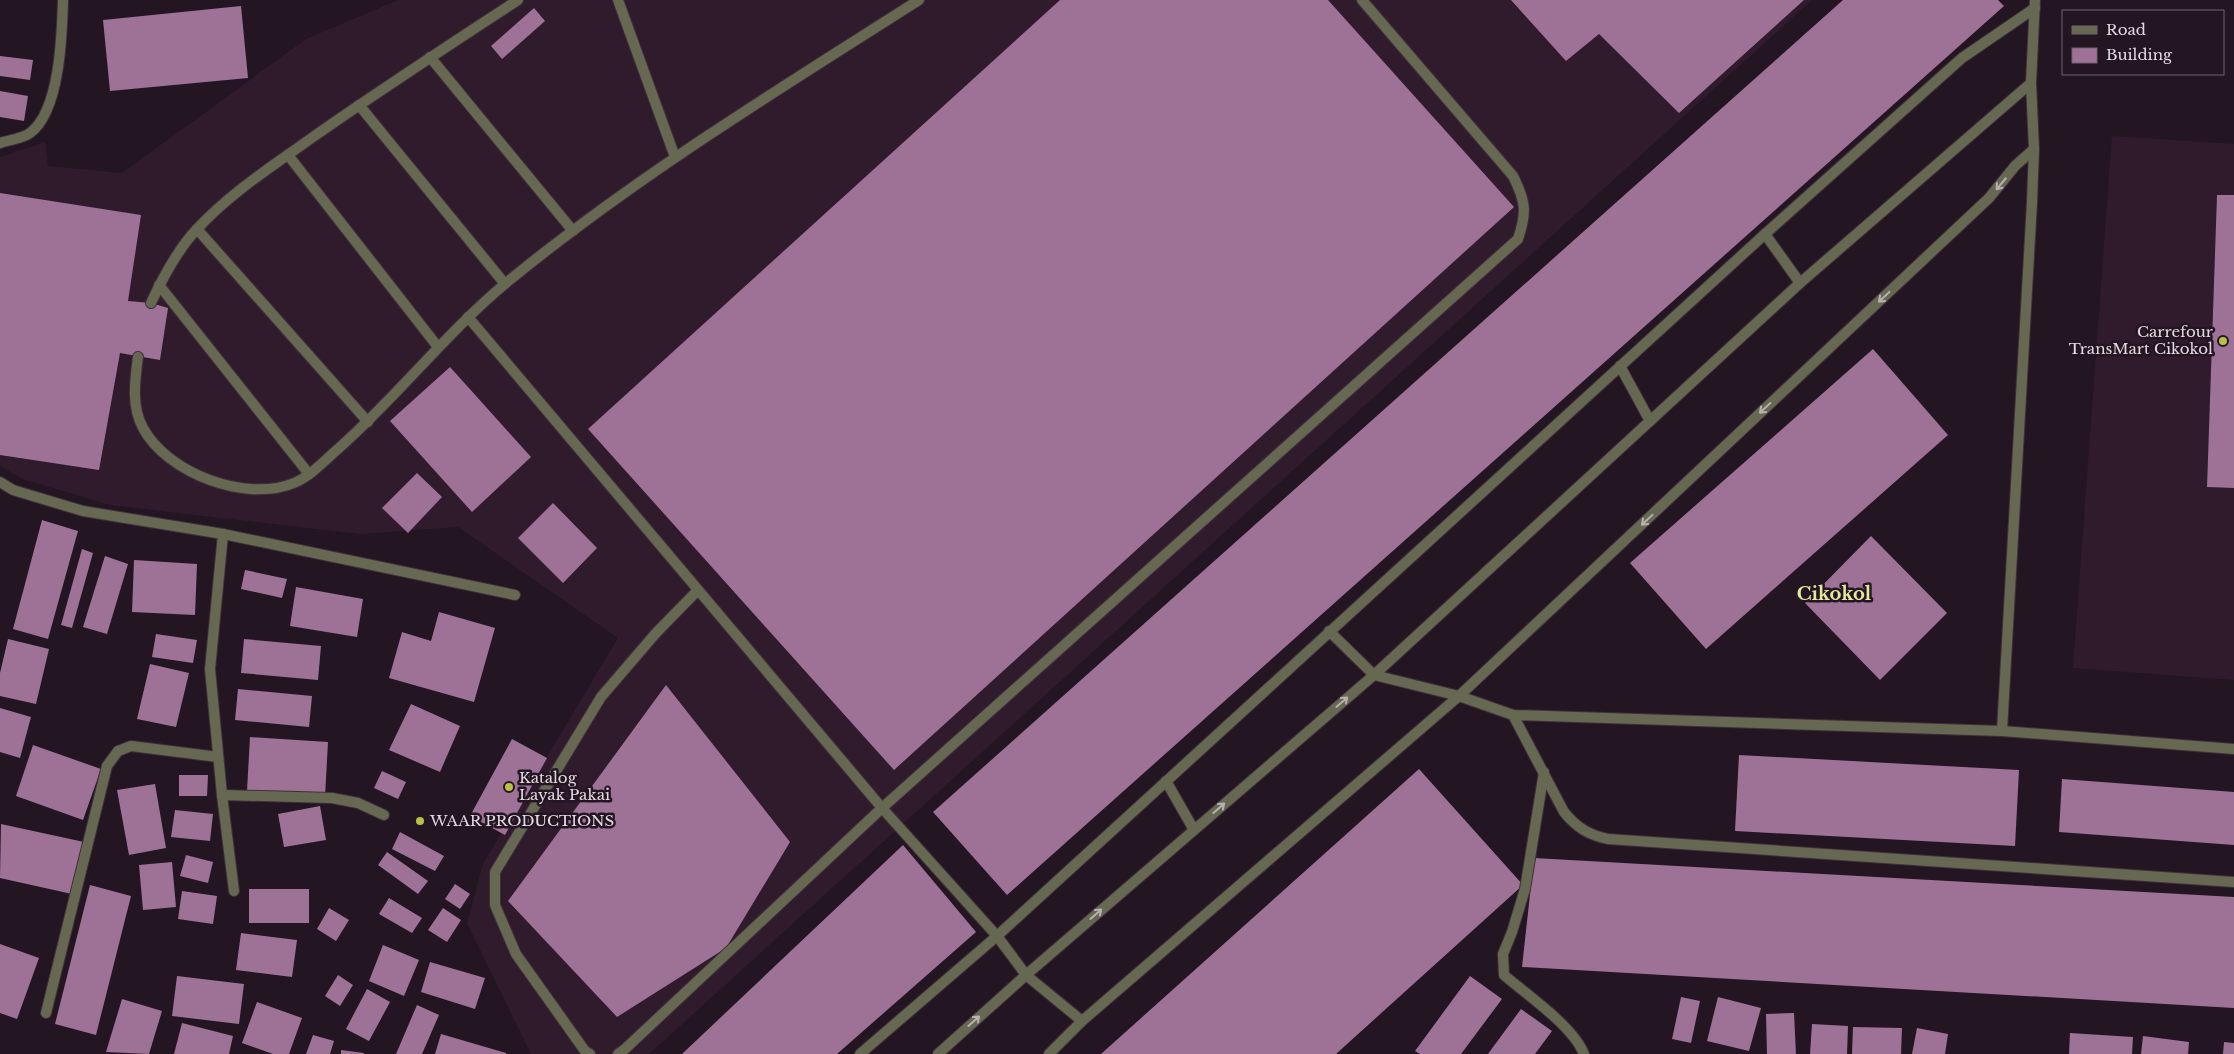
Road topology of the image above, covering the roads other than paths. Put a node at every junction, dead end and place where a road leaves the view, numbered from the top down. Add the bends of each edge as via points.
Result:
1 (63, 0) edge
2 (518, 0) edge
3 (618, 0) edge
4 (919, 0) edge
5 (1362, 0) edge
6 (2035, 4) edge
7 (430, 57) junction
8 (2031, 83) junction
9 (359, 105) junction
10 (0, 143) edge
11 (2034, 149) junction
12 (288, 155) junction
13 (674, 157) junction
14 (197, 229) junction
15 (573, 231) junction
16 (1764, 234) junction
17 (1800, 283) junction
18 (505, 284) junction
19 (159, 285) junction
20 (152, 303) dead end
21 (468, 317) junction
22 (438, 347) junction
23 (138, 357) dead end
24 (1620, 366) junction
25 (1650, 421) junction
26 (368, 422) junction
27 (309, 474) junction
28 (0, 482) edge
29 (222, 534) junction
30 (698, 590) junction
31 (515, 594) dead end
32 (1329, 632) junction
33 (1374, 675) junction
34 (1459, 696) junction
35 (1513, 715) junction
36 (2002, 731) junction
37 (2234, 750) edge
38 (218, 758) junction
39 (1544, 772) junction
40 (1166, 781) junction
41 (222, 795) junction
42 (882, 808) junction
43 (384, 815) dead end
44 (1194, 830) junction
45 (2234, 882) edge
46 (234, 891) dead end
47 (997, 936) junction
48 (1026, 975) junction
49 (46, 1013) dead end
50 (1082, 1021) junction
51 (590, 1054) edge
52 (618, 1054) edge
53 (860, 1054) edge
54 (938, 1054) edge
55 (1049, 1054) edge
56 (1584, 1054) edge

1 - 10 street via 61,57 42,121 29,134
2 - 7 street
3 - 13 street
4 - 13 street
5 - 42 street via 1513,176 1523,196 1525,217 1518,239
6 - 8 street
6 - 16 street via 1962,58
7 - 9 street
7 - 15 street
8 - 11 street
8 - 17 street
9 - 12 street
9 - 18 street
11 -> 34 street via 1989,198
11 - 36 street
12 - 14 street
12 - 22 street
13 - 15 street
14 - 19 street via 177,254
14 - 26 street
15 - 18 street
16 - 17 street
16 - 24 street
17 - 25 street
18 - 21 street
19 - 20 street
19 - 27 street
21 - 22 street
21 - 30 street
22 - 26 street
23 - 27 street via 135,405 142,427 154,445 172,459 193,473 249,489 281,487
24 - 25 street
24 - 32 street
25 - 33 street
26 - 27 street
28 - 29 street via 13,490 83,511
29 - 31 street
29 - 38 street via 210,669
30 - 42 street
30 - 51 street via 601,697 495,872 494,905 516,954
32 - 33 street
32 - 40 street
33 - 34 street
44 -> 33 street
34 - 35 street
34 - 50 street
35 - 36 street
35 - 39 street
36 - 37 street
38 - 41 street
38 - 49 street via 131,746 118,751 107,766
39 - 45 street via 1564,812 1574,824 1590,835 1608,840
39 - 56 street via 1525,889 1503,954 1504,974 1568,1030 1580,1043
40 - 44 street
40 - 47 street
41 - 43 street via 332,798 358,803
41 - 46 street
42 - 47 street
42 - 52 street
48 -> 44 street
47 - 48 street
47 - 53 street
48 - 50 street
54 -> 48 street
50 - 55 street

